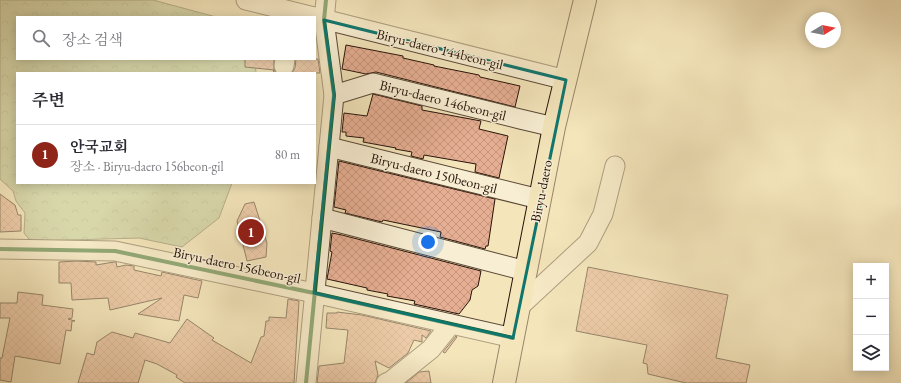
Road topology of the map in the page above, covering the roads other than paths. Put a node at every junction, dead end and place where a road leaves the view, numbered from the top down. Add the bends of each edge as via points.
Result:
1 (246, 0) edge
2 (326, 0) edge
3 (585, 0) edge
4 (286, 9) edge
5 (310, 16) edge
6 (317, 18) edge
7 (566, 80) junction
8 (334, 95) junction
9 (554, 127) junction
10 (329, 147) junction
11 (615, 166) dead end
12 (539, 199) junction
13 (322, 218) junction
14 (0, 249) edge
15 (526, 271) junction
16 (314, 293) junction
17 (520, 306) junction
18 (451, 324) junction
19 (514, 338) junction
20 (397, 380) edge
21 (306, 383) edge
22 (504, 383) edge

1 - 4 street, Biryu-daero 144beon-gil
2 - 6 street
3 - 7 main road, Biryu-daero
4 - 5 street, Biryu-daero 144beon-gil
6 - 7 street, Biryu-daero 144beon-gil
6 - 8 street
7 - 9 main road, Biryu-daero
8 - 9 street, Biryu-daero 146beon-gil via 373,82
8 - 10 street
9 - 12 main road, Biryu-daero
10 - 12 street, Biryu-daero 150beon-gil
10 - 13 street
11 - 17 street via 603,214 588,244
12 - 15 main road, Biryu-daero
13 - 15 street
13 - 16 street
14 - 16 street, Biryu-daero 156beon-gil via 115,251
15 - 17 main road, Biryu-daero
16 - 18 street, Biryu-daero 156beon-gil
16 - 21 street
17 - 19 main road, Biryu-daero
18 - 19 street, Biryu-daero 156beon-gil
18 - 20 street via 431,349
19 - 22 main road, Biryu-daero

